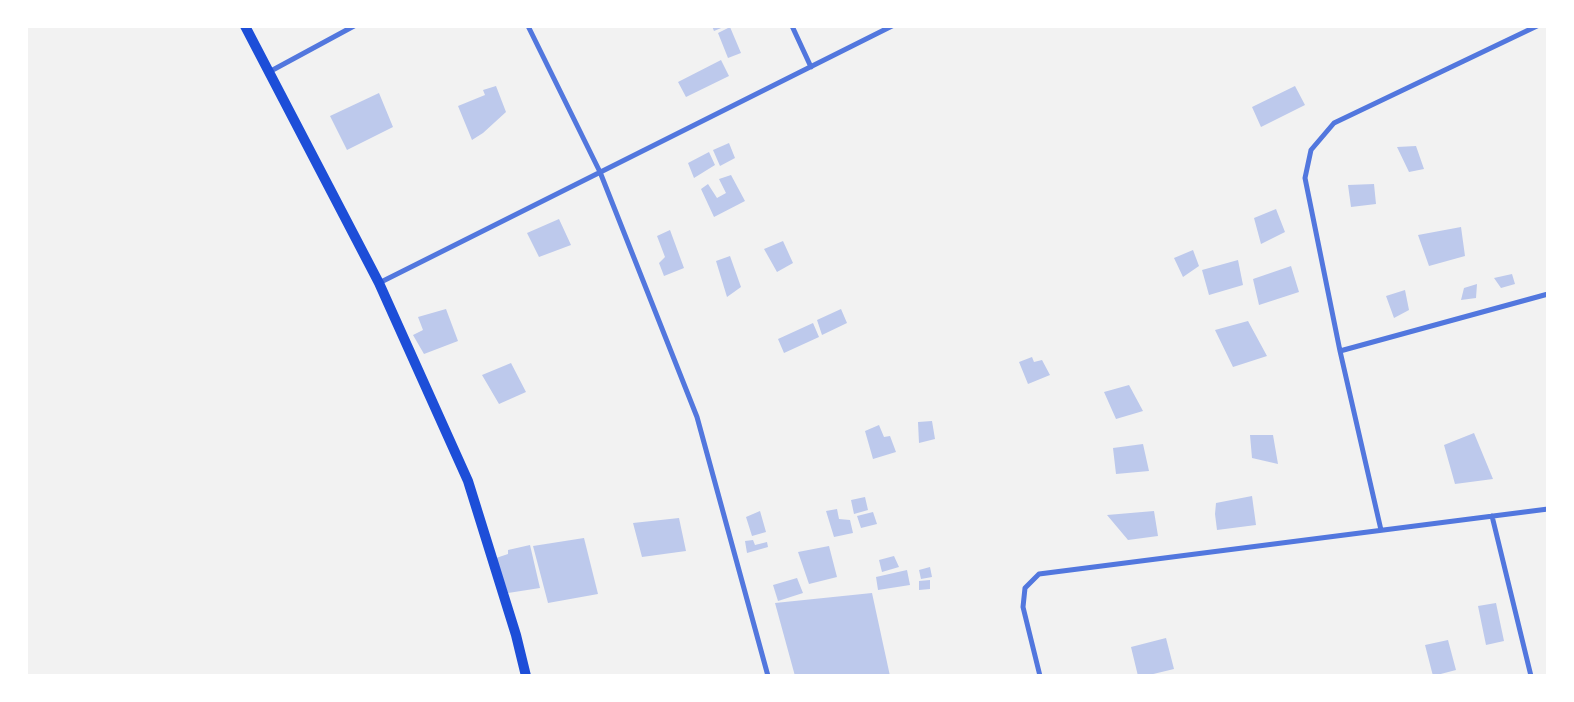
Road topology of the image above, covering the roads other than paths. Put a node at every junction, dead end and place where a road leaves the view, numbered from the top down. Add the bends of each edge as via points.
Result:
1 (245, 26) edge
2 (354, 26) edge
3 (528, 26) edge
4 (792, 26) edge
5 (892, 26) edge
6 (1533, 27) edge
7 (812, 66) junction
8 (269, 72) junction
9 (600, 172) junction
10 (379, 283) junction
11 (1548, 294) edge
12 (1340, 351) junction
13 (1548, 509) edge
14 (1492, 516) junction
15 (1381, 530) junction
16 (526, 676) edge
17 (768, 676) edge
18 (1040, 676) edge
19 (1532, 676) edge

1 - 8 main road
2 - 8 street
3 - 9 street
4 - 7 street
5 - 7 street
6 - 12 street via 1334,123 1311,150 1305,178
7 - 9 street
8 - 10 main road
9 - 10 street
9 - 17 street via 697,417
10 - 16 main road via 468,481
11 - 12 street
12 - 15 street
13 - 14 street
14 - 15 street
14 - 19 street
15 - 18 street via 1039,574 1026,588 1023,607

